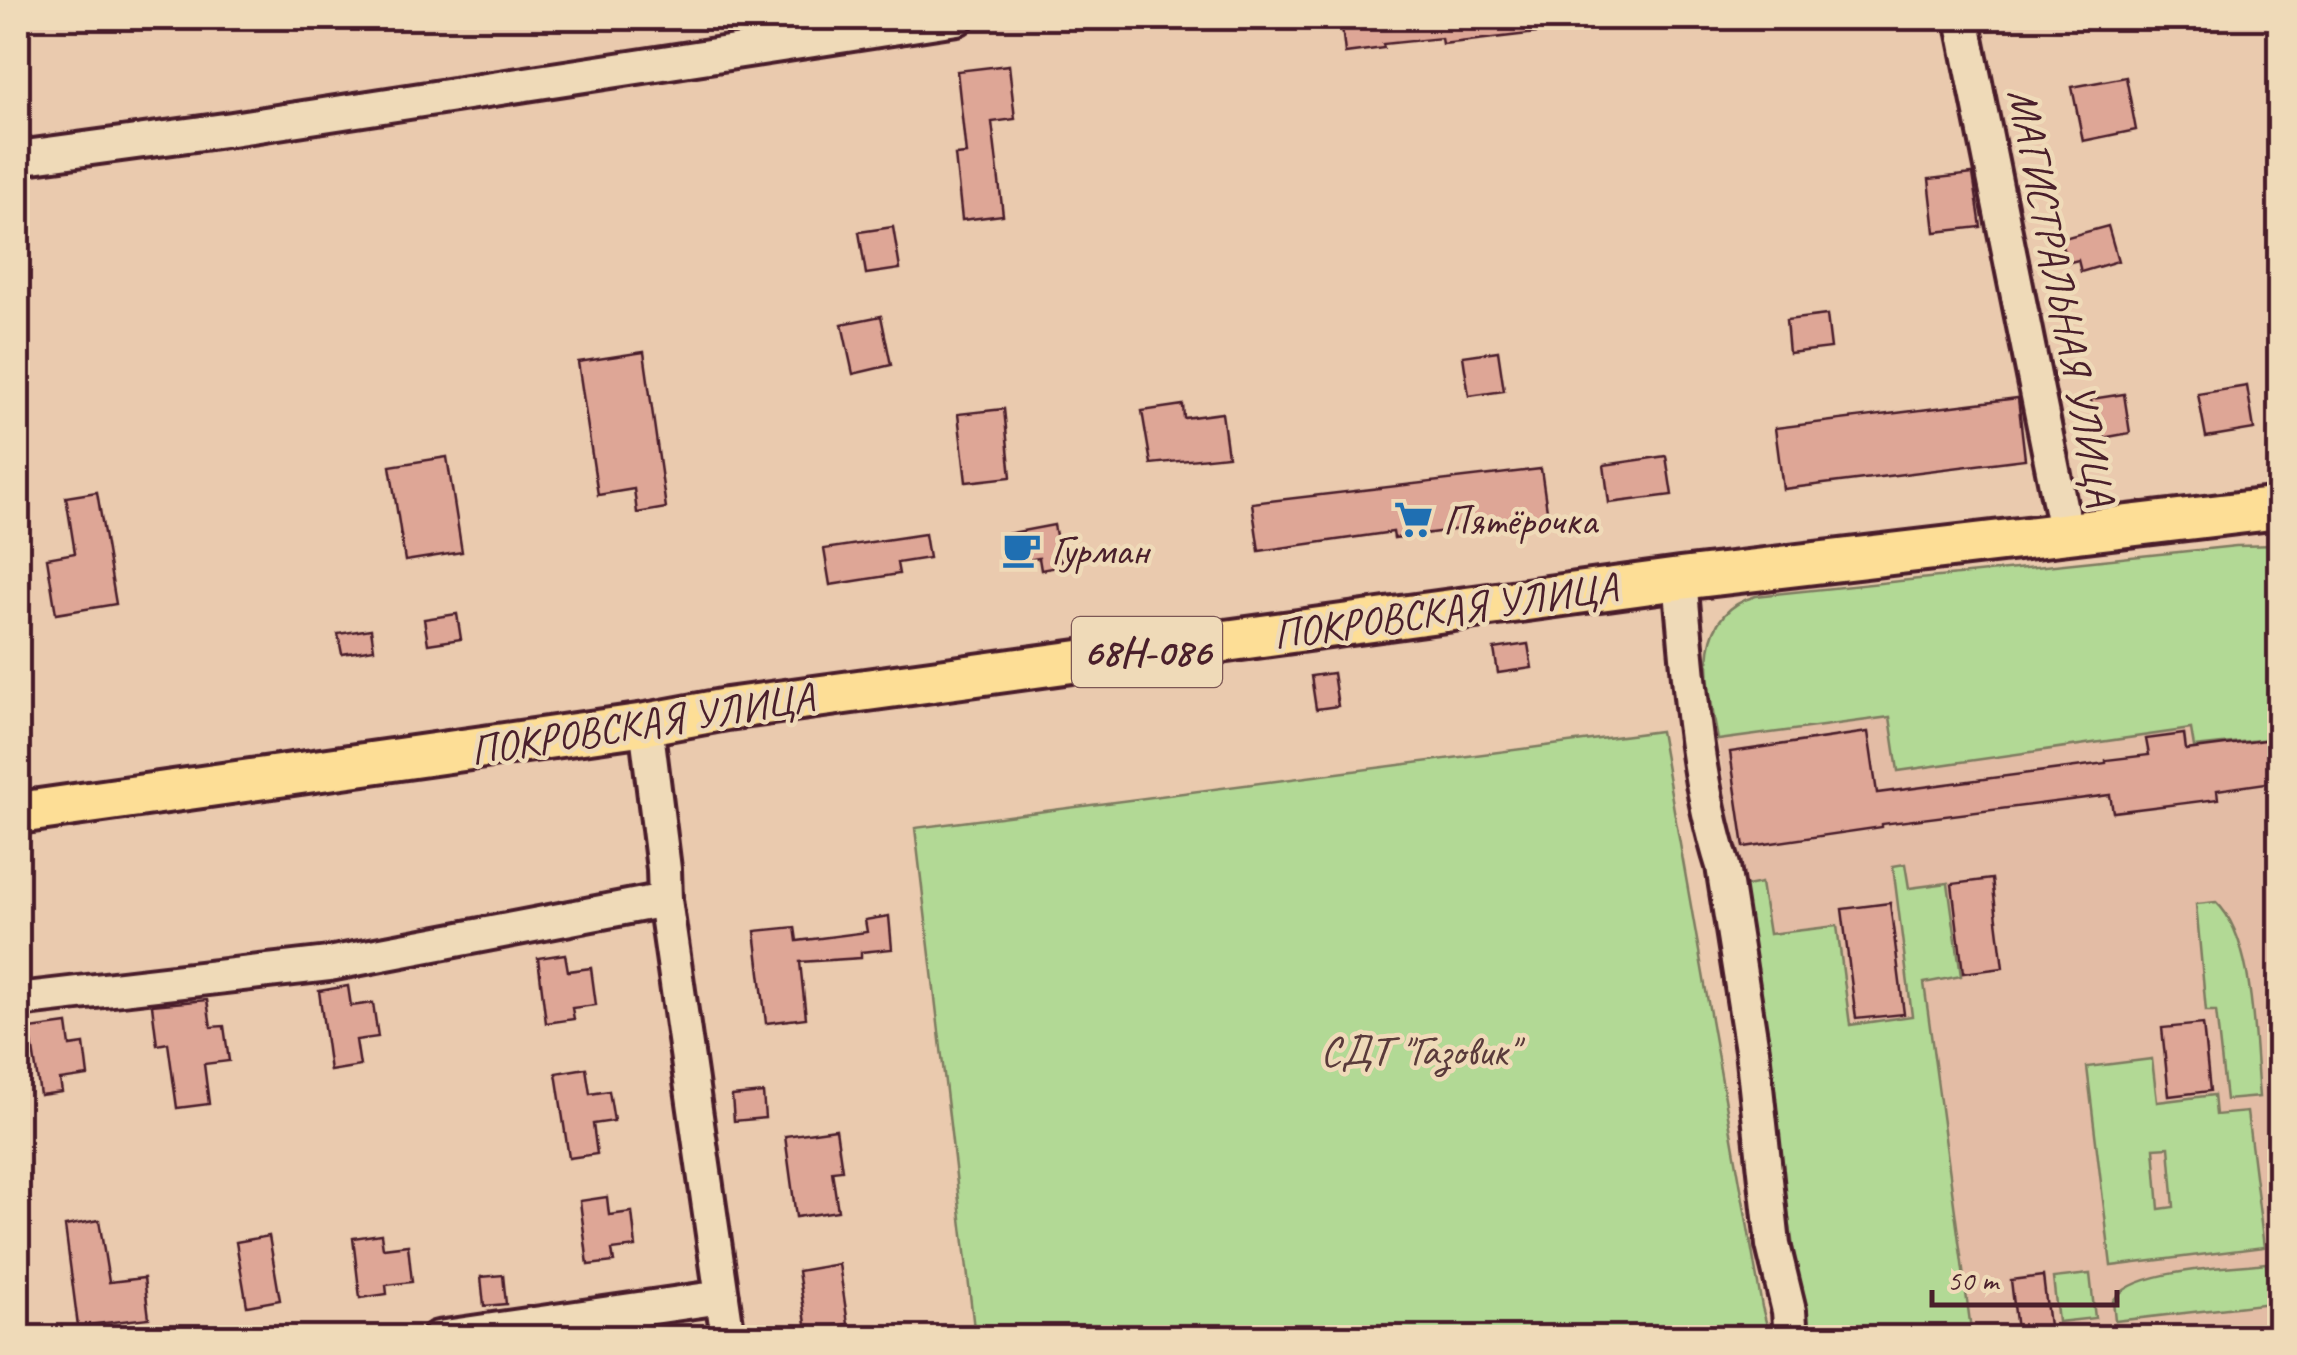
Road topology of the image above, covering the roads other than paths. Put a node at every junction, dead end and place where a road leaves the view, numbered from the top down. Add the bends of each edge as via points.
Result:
1 (958, 18) edge
2 (1962, 18) edge
3 (18, 158) edge
4 (2280, 508) edge
5 (2066, 535) junction
6 (1680, 578) junction
7 (646, 724) junction
8 (18, 813) edge
9 (665, 900) junction
10 (18, 1000) edge
11 (722, 1297) junction
12 (438, 1338) edge
13 (728, 1338) edge
14 (1791, 1338) edge

1 - 3 street
2 - 5 street, МАГИСТРАЛЬНАЯ УЛИЦА
4 - 5 main road, ПОКРОВСКАЯ УЛИЦА / 68Н-086
5 - 6 main road, ПОКРОВСКАЯ УЛИЦА / 68Н-086
6 - 7 main road, ПОКРОВСКАЯ УЛИЦА / 68Н-086
6 - 14 street via 1691,702 1752,1050 1773,1245
7 - 8 main road, ПОКРОВСКАЯ УЛИЦА / 68Н-086
7 - 9 street
9 - 10 street via 329,964
9 - 11 street
11 - 12 street
11 - 13 street

